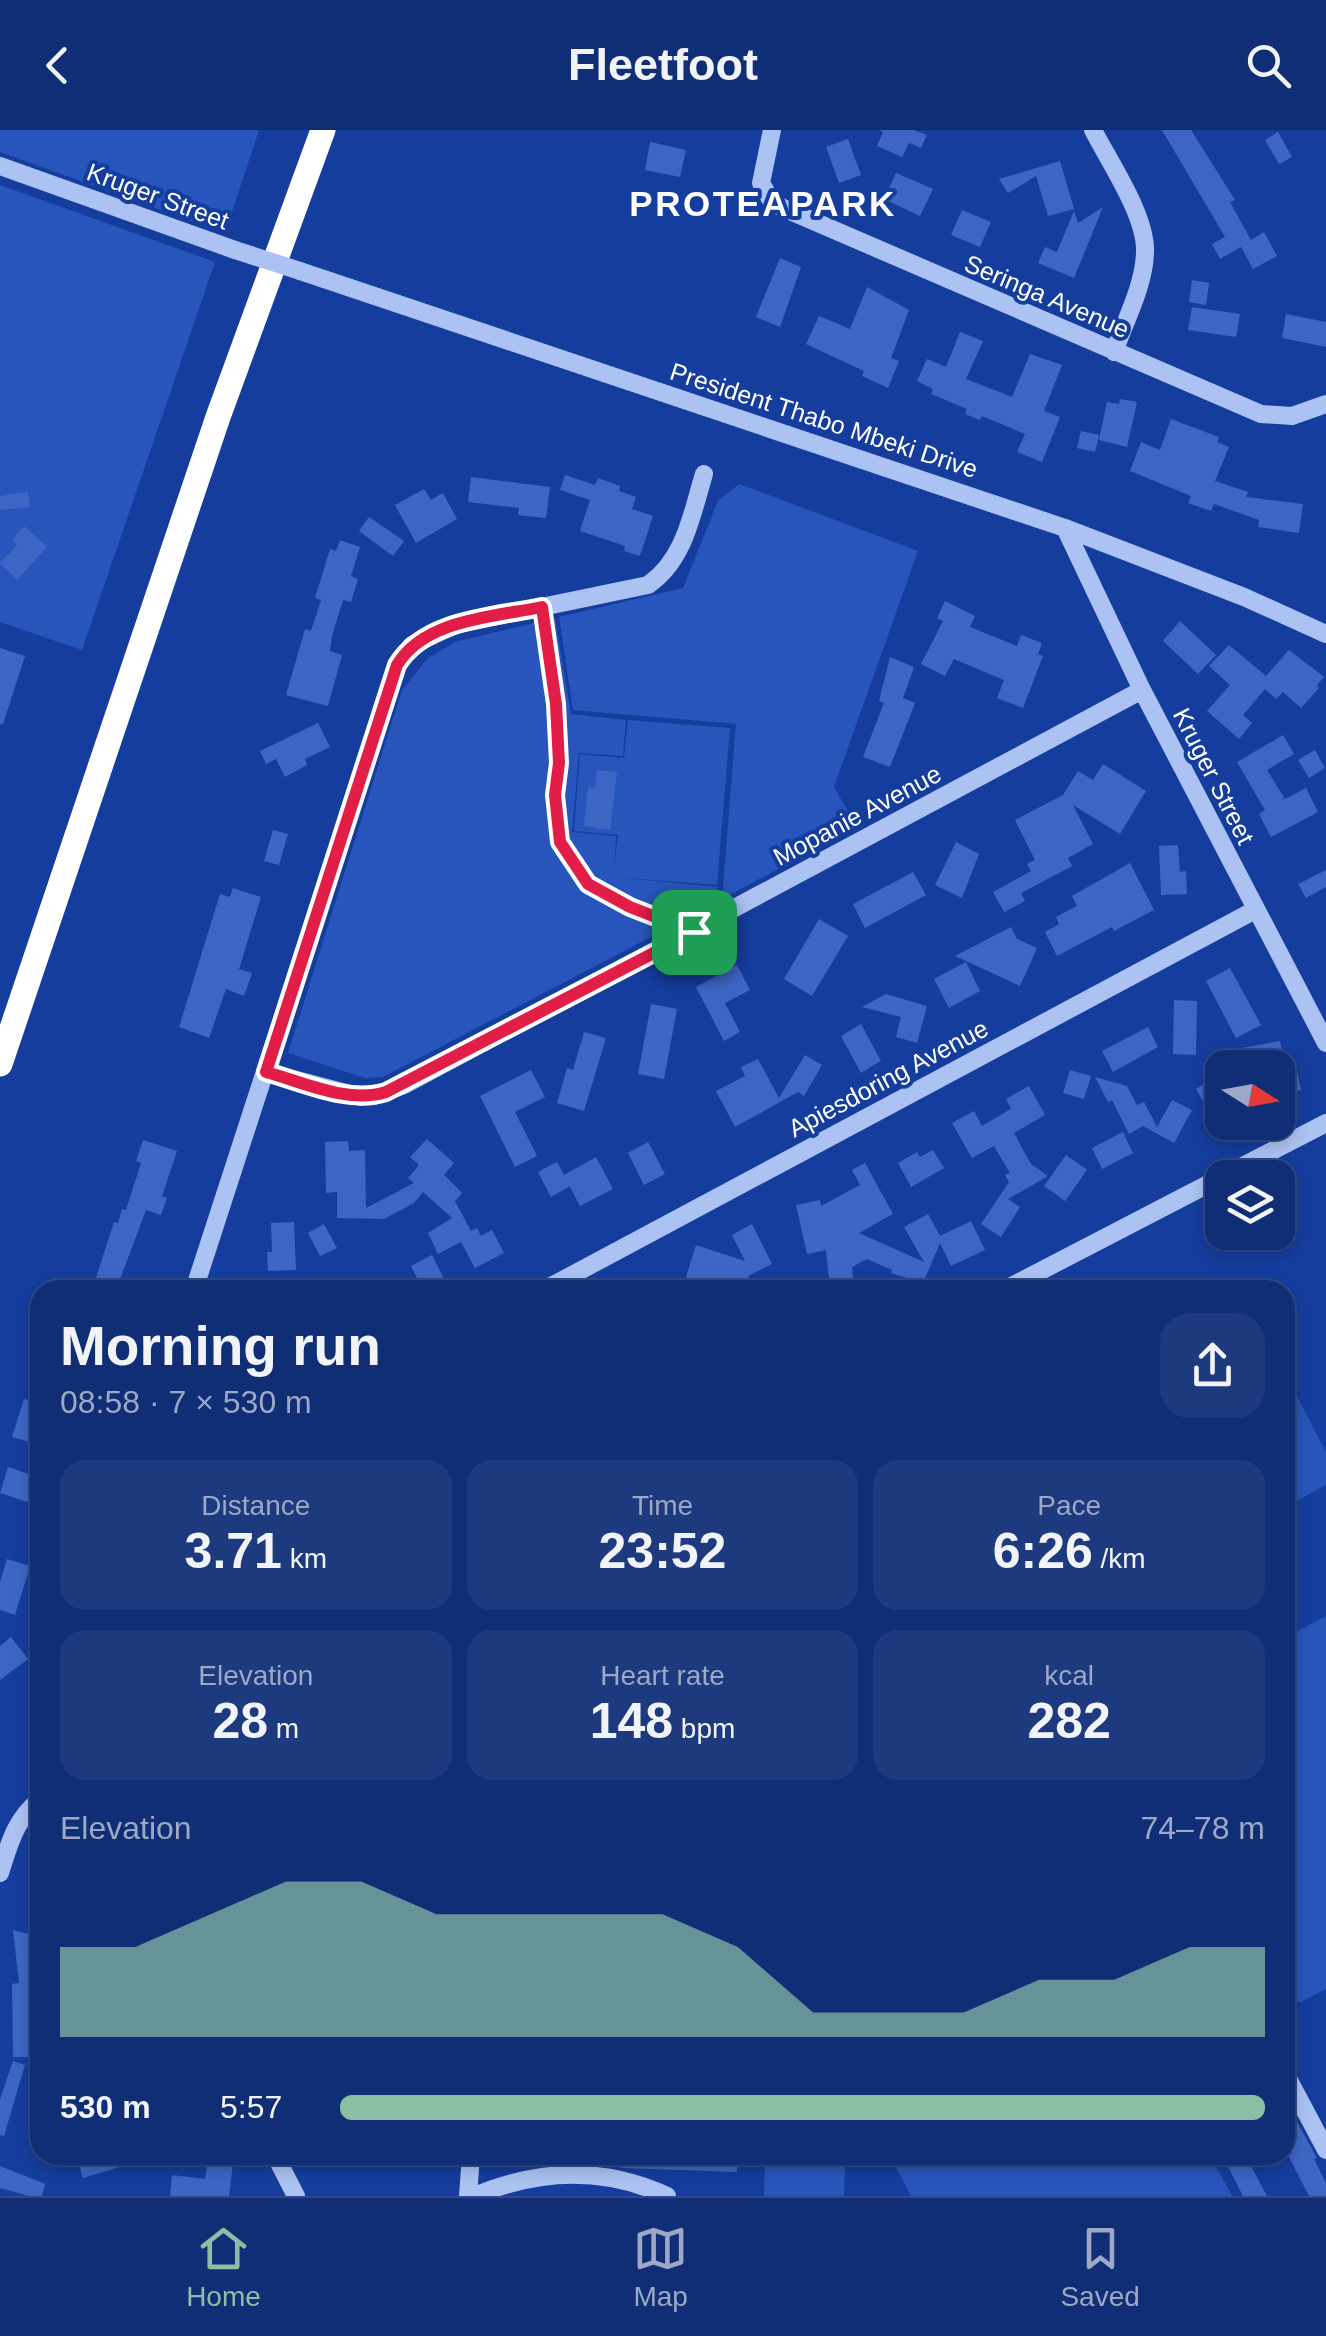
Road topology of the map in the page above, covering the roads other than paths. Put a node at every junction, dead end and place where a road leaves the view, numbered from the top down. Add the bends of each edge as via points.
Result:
1 (323, 130) edge
2 (772, 130) edge
3 (1093, 130) edge
4 (0, 166) edge
5 (300, 271) joint
6 (1114, 352) junction
7 (1326, 404) edge
8 (704, 474) dead end
9 (1065, 528) junction
10 (542, 607) junction
11 (1326, 634) edge
12 (1142, 690) junction
13 (1255, 910) junction
14 (694, 932) junction
15 (1326, 1043) edge
16 (0, 1064) edge
17 (266, 1072) junction
18 (1326, 1123) edge
19 (197, 1280) edge
20 (563, 1280) edge
21 (1023, 1280) edge
22 (30, 1809) edge
23 (0, 1873) edge
24 (1295, 2092) edge
25 (1326, 2150) edge
26 (280, 2165) edge
27 (471, 2165) edge
28 (296, 2196) edge
29 (471, 2196) edge
30 (668, 2196) edge

1 - 16 highway via 218,416
2 - 6 street, Seringa Avenue via 761,183 772,202
3 - 6 street via 1144,232 1141,276
4 - 5 street, Kruger Street, bridge
5 - 9 street, President Thabo Mbeki Drive
6 - 7 street, Seringa Avenue via 1261,414 1292,416
8 - 10 street via 680,549 660,576
9 - 11 street, President Thabo Mbeki Drive
9 - 12 street, Kruger Street
10 - 14 street via 556,704 560,842 588,884
10 - 17 street via 428,636 397,665
12 - 13 street, Kruger Street
12 - 14 street, Mopanie Avenue
13 - 15 street, Kruger Street
13 - 20 street, Apiesdoring Avenue
14 - 17 street, Mopanie Avenue via 374,1096
17 - 19 street
18 - 21 street
22 - 23 street via 13,1832
24 - 25 street
26 - 28 street
27 - 29 street
29 - 30 street via 525,2180 591,2175

